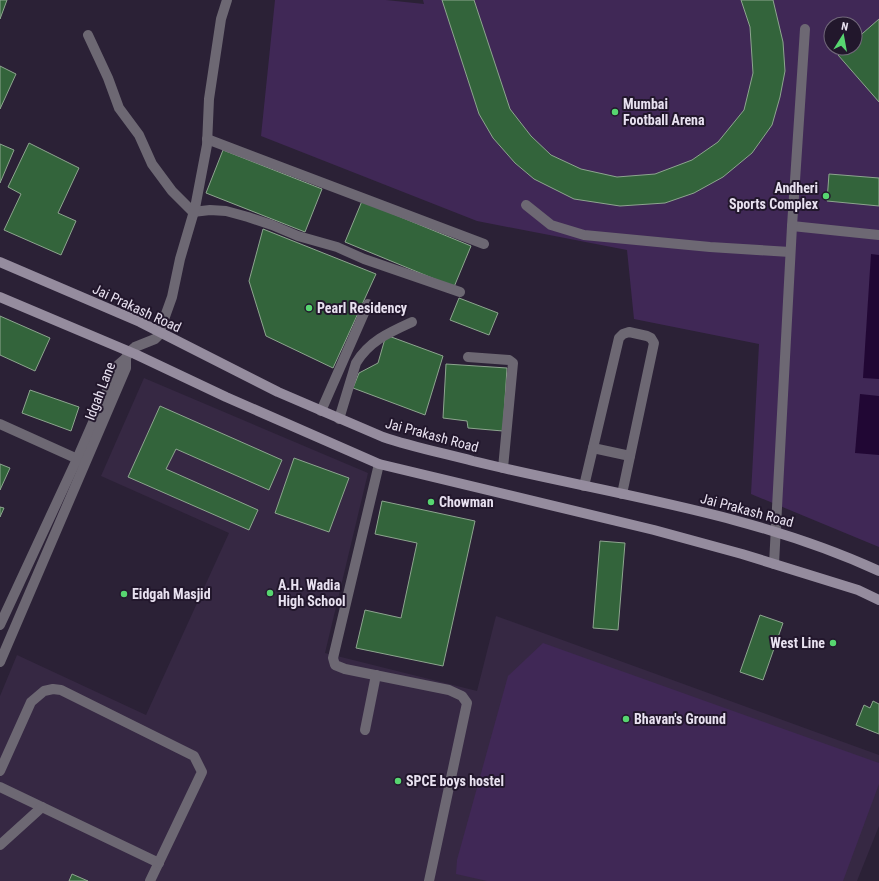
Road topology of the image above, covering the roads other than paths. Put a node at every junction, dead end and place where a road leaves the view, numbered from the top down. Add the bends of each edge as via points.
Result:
1 (227, 0) edge
2 (805, 29) dead end
3 (88, 35) dead end
4 (207, 139) junction
5 (526, 205) dead end
6 (193, 212) junction
7 (792, 226) junction
8 (879, 235) edge
9 (484, 244) dead end
10 (790, 252) junction
11 (0, 262) edge
12 (460, 292) dead end
13 (0, 297) edge
14 (368, 304) dead end
15 (412, 322) dead end
16 (160, 332) junction
17 (127, 355) junction
18 (468, 357) dead end
19 (321, 411) junction
20 (340, 419) junction
21 (0, 424) edge
22 (593, 448) junction
23 (630, 456) junction
24 (81, 461) junction
25 (379, 464) junction
26 (503, 468) junction
27 (584, 486) junction
28 (622, 494) junction
29 (775, 531) junction
30 (774, 564) junction
31 (879, 571) edge
32 (879, 600) edge
33 (0, 625) edge
34 (0, 629) edge
35 (12, 635) junction
36 (0, 662) edge
37 (376, 675) junction
38 (365, 730) dead end
39 (0, 771) edge
40 (0, 787) edge
41 (42, 807) junction
42 (0, 845) edge
43 (159, 863) junction
44 (150, 881) edge
45 (429, 881) edge

1 - 4 street via 221,19 209,99
2 - 7 street
3 - 6 street via 119,108 139,135 152,164 172,191
4 - 6 street
4 - 9 street
5 - 10 street via 551,225 584,235 710,248
6 - 12 street via 226,211 248,217
6 - 16 street via 172,297
7 - 8 street
7 - 10 street
10 - 29 street
11 - 16 main road, Jai Prakash Road
13 - 17 main road
14 - 19 street
15 - 20 street via 382,336 360,356
16 - 17 street via 155,339 135,347
16 - 19 main road, Jai Prakash Road
17 - 24 street, Idgah Lane via 118,365
17 - 25 main road
18 - 26 street via 509,360 513,363
19 - 20 main road, Jai Prakash Road
20 - 26 main road, Jai Prakash Road via 400,443
21 - 24 street
22 - 23 street
22 - 23 street via 619,338 629,332 647,336 654,343
22 - 27 street
23 - 28 street
24 - 33 street, Idgah Lane
24 - 35 street, Idgah Lane
25 - 30 main road via 654,530
25 - 37 street via 333,658 335,665 345,669
26 - 27 main road, Jai Prakash Road
27 - 28 main road, Jai Prakash Road
28 - 29 main road, Jai Prakash Road
29 - 30 street
29 - 31 main road, Jai Prakash Road via 856,560
30 - 32 main road via 858,590
34 - 35 street
35 - 36 street, Idgah Lane
37 - 38 street
37 - 45 street via 450,690 462,696 467,703
39 - 43 street via 31,702 44,691 53,689 61,690 194,756 202,772
40 - 41 street
41 - 42 street
41 - 43 street
43 - 44 street

